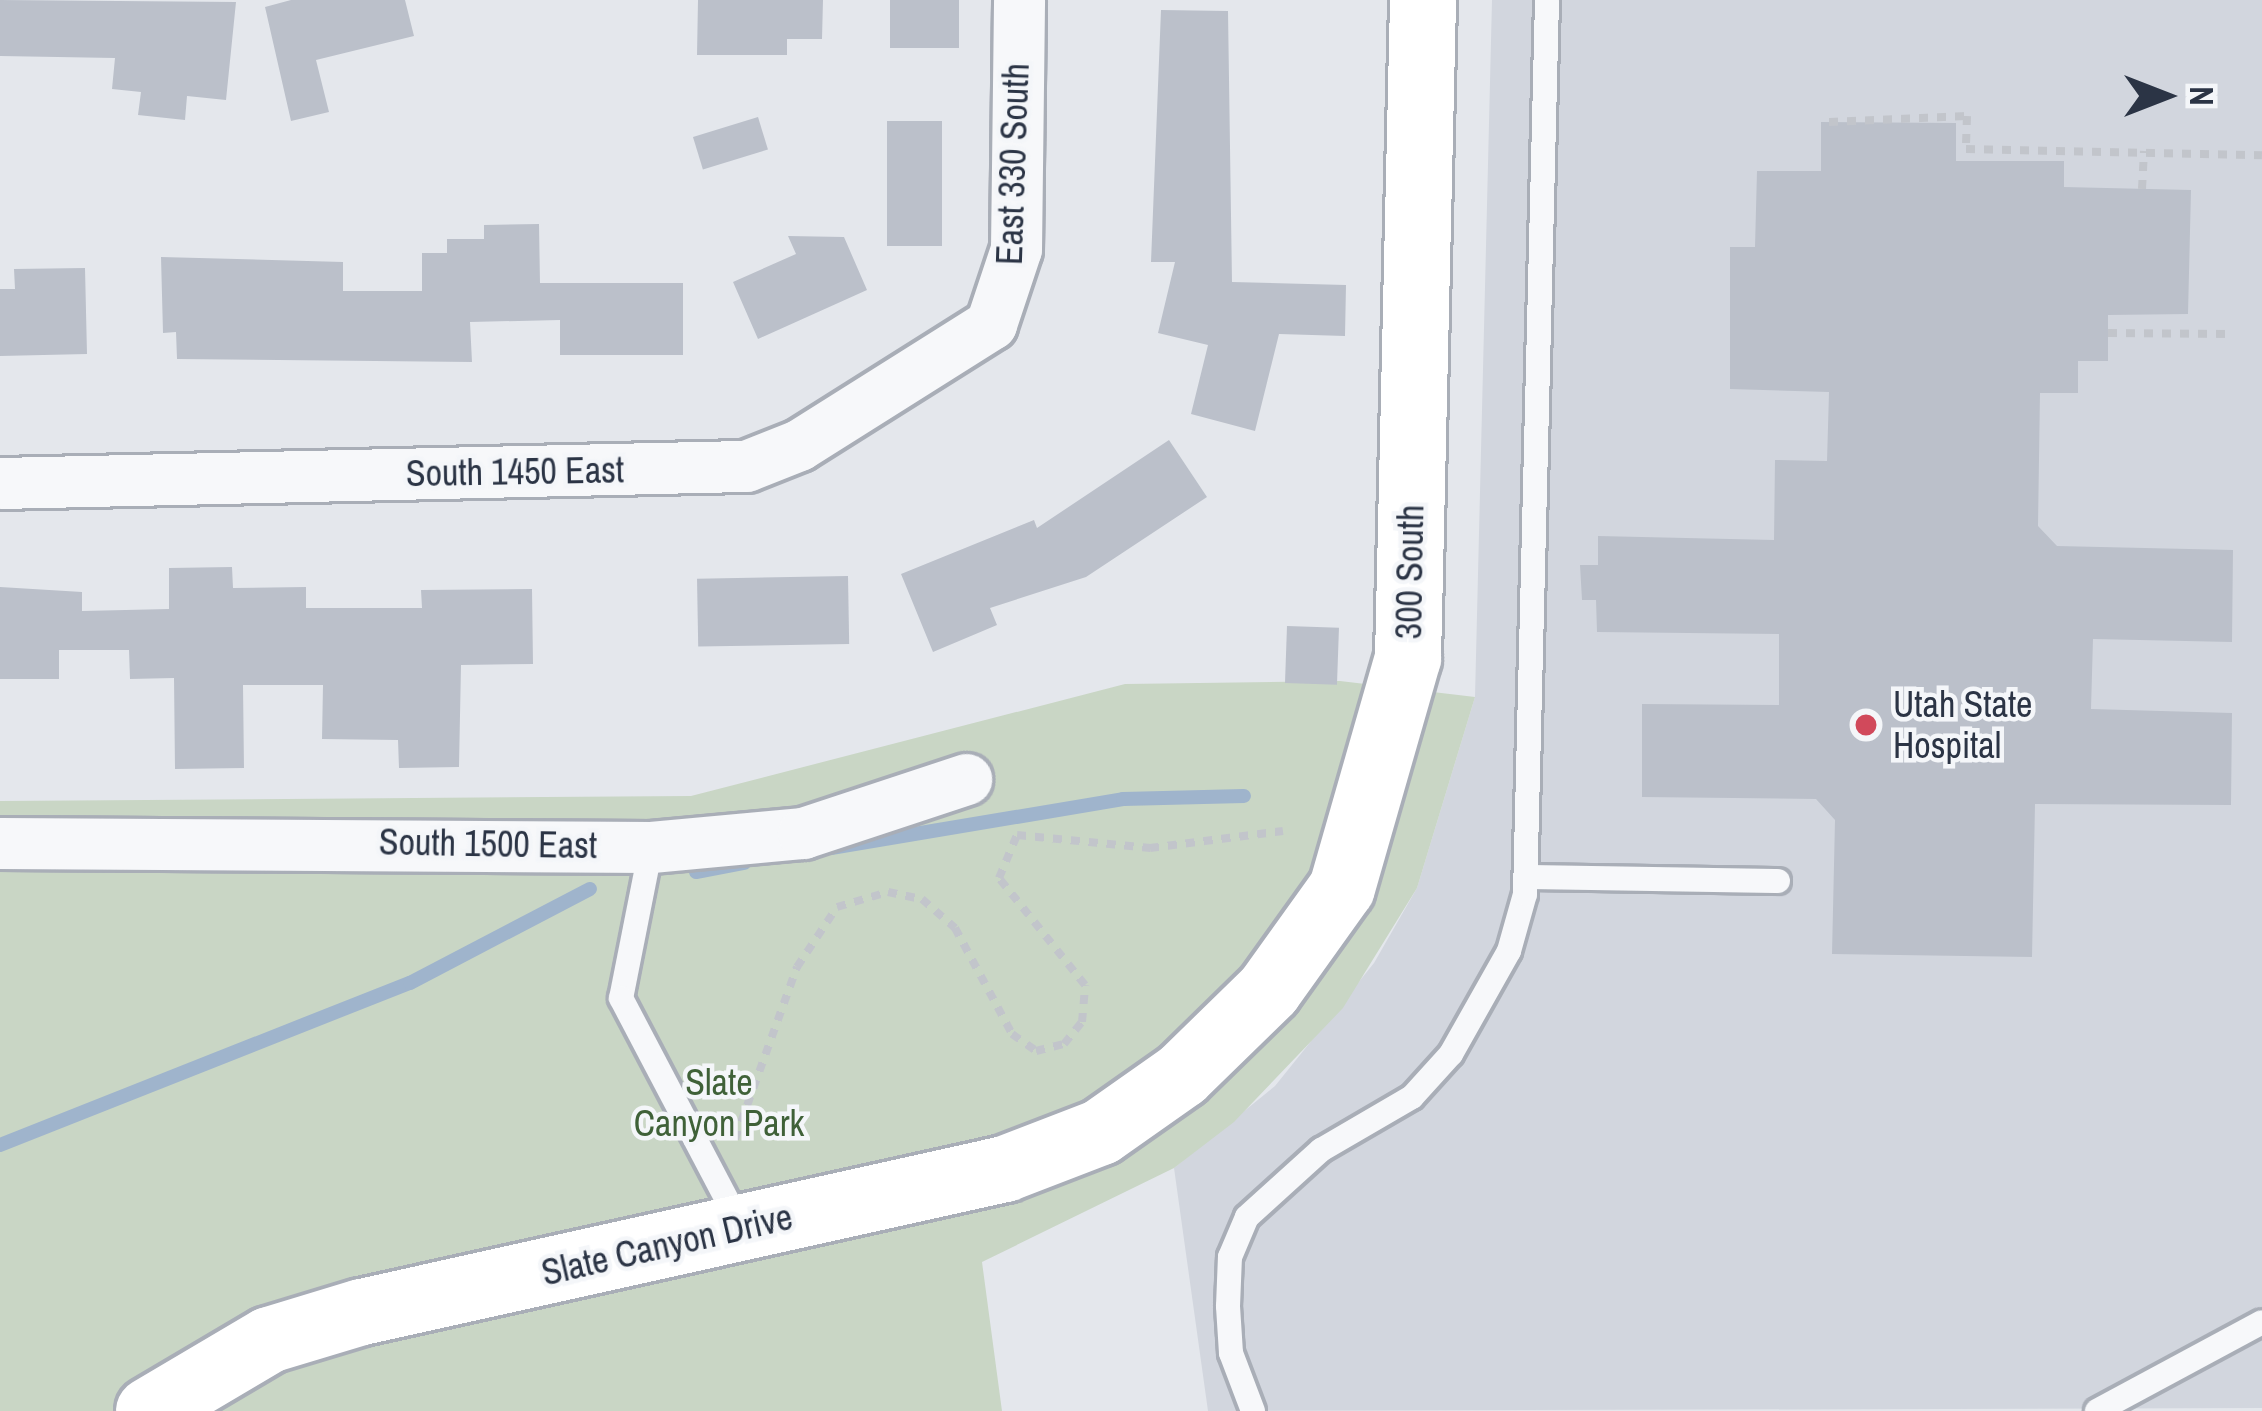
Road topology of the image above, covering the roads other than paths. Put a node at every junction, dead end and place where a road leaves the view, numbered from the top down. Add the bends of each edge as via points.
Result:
1 (1019, 0) edge
2 (1423, 0) edge
3 (1547, 0) edge
4 (991, 324) joint
5 (0, 483) edge
6 (966, 778) dead end
7 (0, 843) edge
8 (651, 847) junction
9 (1527, 877) junction
10 (1778, 881) dead end
11 (1182, 1075) joint
12 (741, 1227) junction
13 (2262, 1322) edge
14 (149, 1411) edge
15 (1253, 1411) edge
16 (2097, 1411) edge

1 - 4 street, East 330 South via 1016,249
2 - 11 street, 300 South via 1408,658 1386,758 1342,888 1268,989
3 - 9 lane
4 - 5 street, South 1450 East via 892,391 746,466
6 - 8 street, South 1500 East via 803,833
7 - 8 street, South 1500 East
8 - 12 lane via 621,998
9 - 10 lane
9 - 15 lane via 1510,951 1450,1054 1412,1097 1321,1150 1247,1217 1230,1257 1228,1306 1231,1353
11 - 12 street, Slate Canyon Drive via 1101,1132 1005,1169
12 - 14 street, Slate Canyon Drive via 269,1340
13 - 16 lane

